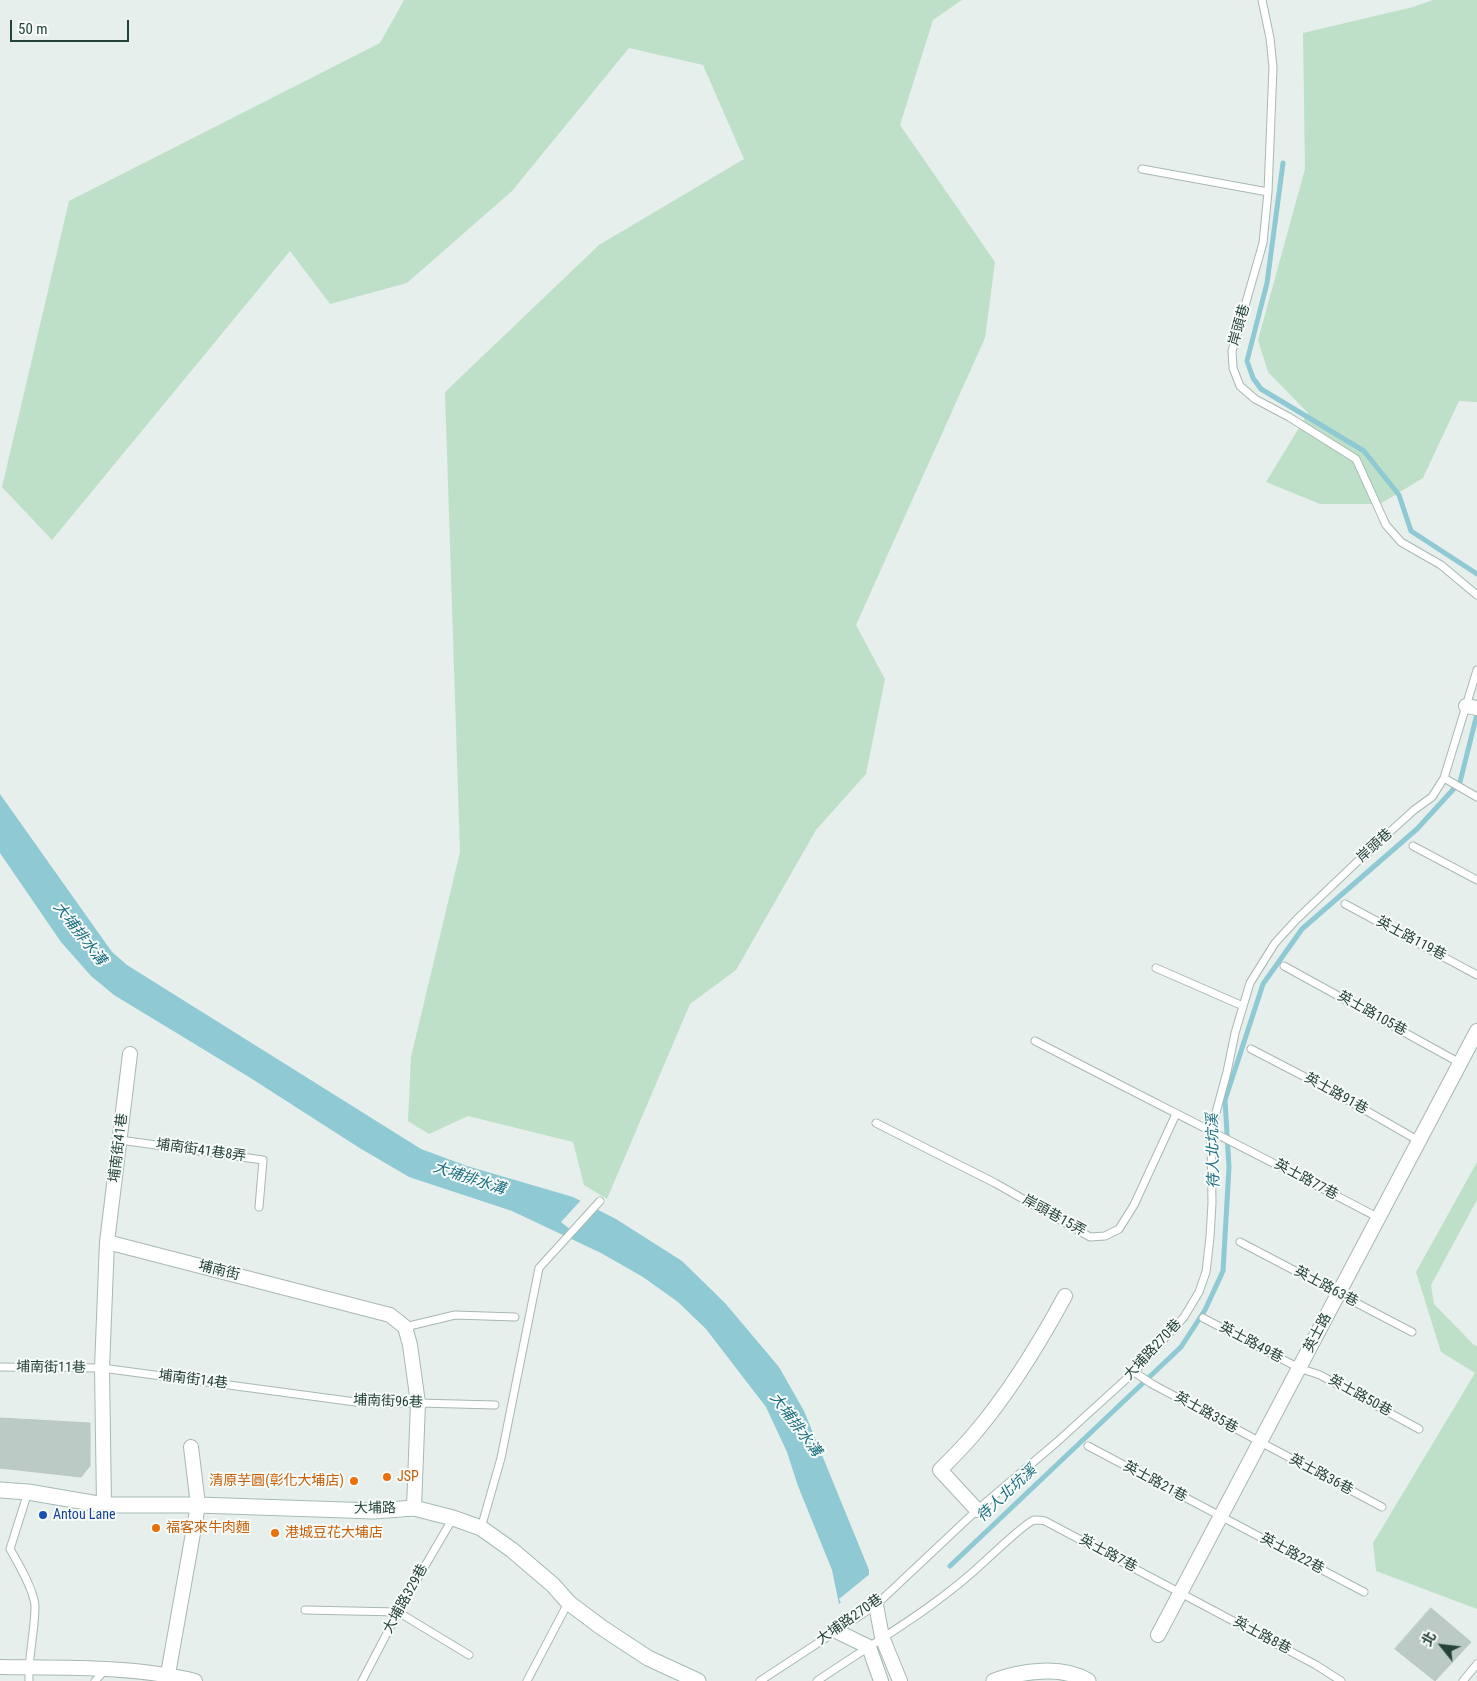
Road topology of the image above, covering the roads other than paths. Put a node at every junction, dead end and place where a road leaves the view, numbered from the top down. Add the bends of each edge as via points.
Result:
1 (1262, 0) edge
2 (1142, 169) dead end
3 (1268, 192) junction
4 (1477, 595) edge
5 (1477, 670) edge
6 (1472, 707) edge
7 (1444, 778) junction
8 (1477, 797) edge
9 (1413, 846) dead end
10 (1477, 880) edge
11 (1345, 904) dead end
12 (1284, 966) dead end
13 (1156, 968) dead end
14 (1477, 975) edge
15 (1243, 1006) junction
16 (1477, 1031) edge
17 (1035, 1041) dead end
18 (1251, 1049) dead end
19 (130, 1054) dead end
20 (1460, 1063) junction
21 (1176, 1114) junction
22 (876, 1123) dead end
23 (1211, 1131) junction
24 (120, 1140) junction
25 (1419, 1141) junction
26 (600, 1201) dead end
27 (259, 1207) dead end
28 (1379, 1218) junction
29 (107, 1242) junction
30 (1240, 1242) dead end
31 (1338, 1294) junction
32 (1065, 1296) dead end
33 (515, 1317) dead end
34 (1203, 1318) dead end
35 (405, 1327) junction
36 (1412, 1332) dead end
37 (0, 1367) edge
38 (102, 1368) junction
39 (1299, 1368) junction
40 (1134, 1372) junction
41 (283, 1392) joint
42 (418, 1403) junction
43 (494, 1405) dead end
44 (1419, 1429) dead end
45 (1260, 1443) junction
46 (1088, 1446) dead end
47 (191, 1447) dead end
48 (0, 1490) edge
49 (28, 1492) junction
50 (104, 1505) junction
51 (198, 1505) junction
52 (1382, 1507) dead end
53 (414, 1508) junction
54 (977, 1510) junction
55 (1221, 1517) junction
56 (453, 1518) junction
57 (481, 1528) junction
58 (1364, 1592) dead end
59 (1180, 1593) junction
60 (569, 1602) junction
61 (876, 1605) junction
62 (305, 1610) dead end
63 (398, 1612) junction
64 (836, 1630) junction
65 (1158, 1635) dead end
66 (882, 1637) junction
67 (869, 1647) junction
68 (469, 1655) dead end
69 (1477, 1664) edge
70 (0, 1667) edge
71 (105, 1670) junction
72 (28, 1674) edge
73 (168, 1674) junction
74 (94, 1681) edge
75 (195, 1681) edge
76 (362, 1681) edge
77 (527, 1681) edge
78 (698, 1681) edge
79 (760, 1681) edge
80 (817, 1681) edge
81 (881, 1681) edge
82 (900, 1681) edge
83 (994, 1681) edge
84 (1088, 1681) edge
85 (1341, 1681) edge
86 (1463, 1681) edge

1 - 3 lane, 岸頭巷 via 1273,67
2 - 3 lane
3 - 4 lane, 岸頭巷 via 1263,243 1232,351 1233,368 1240,386 1255,399 1356,458 1386,524 1401,542 1440,565
5 - 6 lane, 岸頭巷
6 - 7 lane, 岸頭巷
7 - 8 lane
7 - 15 lane, 岸頭巷 via 1432,797 1360,859 1275,943 1250,983
9 - 10 lane
11 - 14 lane, 英士路119巷
12 - 20 lane, 英士路105巷
13 - 15 lane
15 - 23 lane
16 - 20 street, 英士路
17 - 21 lane
18 - 25 lane, 英士路91巷
19 - 24 street, 埔南街41巷
20 - 25 street, 英士路
21 - 22 lane, 岸頭巷15弄 via 1134,1205 1119,1228 1105,1236 1090,1236 995,1183
21 - 23 lane
23 - 28 lane, 英士路77巷
23 - 40 lane, 大埔路270巷 via 1212,1203 1206,1272 1184,1317
24 - 27 lane, 埔南街41巷8弄 via 263,1160
24 - 29 street, 埔南街41巷
25 - 28 street, 英士路
26 - 57 lane via 539,1268 501,1458
28 - 31 street, 英士路
29 - 35 street, 埔南街 via 390,1316
29 - 38 street
30 - 31 lane, 英士路63巷
31 - 36 lane, 英士路63巷
31 - 39 street, 英士路
32 - 54 street via 997,1405 940,1470
33 - 35 lane via 454,1315
34 - 39 lane, 英士路49巷
35 - 42 street
37 - 38 lane, 埔南街11巷
38 - 41 lane, 埔南街14巷
38 - 50 street
39 - 44 lane, 英士路50巷 via 1320,1375
39 - 45 street, 英士路
40 - 45 lane, 英士路35巷
40 - 54 lane, 大埔路270巷
41 - 42 lane, 埔南街96巷 via 363,1403
42 - 43 lane, 埔南街96巷
42 - 53 street
45 - 52 lane, 英士路36巷
45 - 55 street, 英士路
46 - 55 lane, 英士路21巷
47 - 51 street
48 - 49 main road, 大埔路
49 - 50 main road, 大埔路
49 - 72 lane via 10,1549 24,1574 35,1605
50 - 51 main road, 大埔路
51 - 53 main road, 大埔路 via 374,1511
51 - 73 street
53 - 56 main road, 大埔路
54 - 61 lane, 大埔路270巷
55 - 58 lane, 英士路22巷
55 - 59 street, 英士路
56 - 57 main road, 大埔路
56 - 63 lane, 大埔路329巷
57 - 60 main road, 大埔路 via 547,1579
59 - 65 street, 英士路
59 - 66 lane, 英士路7巷 via 1046,1520 1033,1520 928,1609
59 - 85 lane, 英士路8巷
60 - 77 lane
60 - 78 main road, 大埔路 via 648,1658
61 - 64 lane, 大埔路270巷
61 - 66 street
62 - 63 lane
63 - 68 lane
63 - 76 lane, 大埔路329巷
64 - 67 street
64 - 79 lane, 大埔路270巷
66 - 67 lane
66 - 82 street
67 - 80 lane
67 - 81 street
69 - 86 lane
70 - 72 street
71 - 72 street
71 - 73 street
71 - 74 lane
73 - 75 street
83 - 84 main road via 1046,1670

